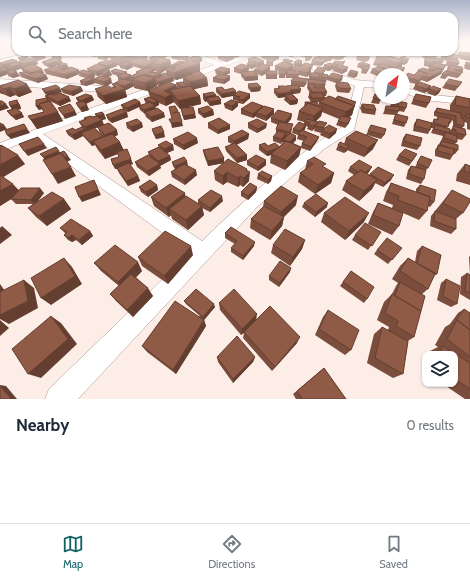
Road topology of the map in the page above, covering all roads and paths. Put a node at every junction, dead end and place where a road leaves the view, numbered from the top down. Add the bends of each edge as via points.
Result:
1 (16, 59) edge
2 (205, 59) edge
3 (240, 59) edge
4 (289, 59) edge
5 (0, 63) edge
6 (222, 65) junction
7 (0, 82) edge
8 (360, 84) junction
9 (374, 85) edge
10 (145, 92) junction
11 (410, 92) edge
12 (438, 98) junction
13 (470, 102) edge
14 (436, 111) edge
15 (34, 133) junction
16 (0, 148) edge
17 (203, 252) junction
18 (59, 399) edge

1 - 5 street
2 - 6 street
3 - 6 street
4 - 8 street
6 - 10 street
7 - 10 street
8 - 9 street
8 - 17 street via 350,127 319,146 250,204
10 - 15 street
11 - 12 street
12 - 13 street
12 - 14 street
15 - 16 street
15 - 17 street
17 - 18 street

